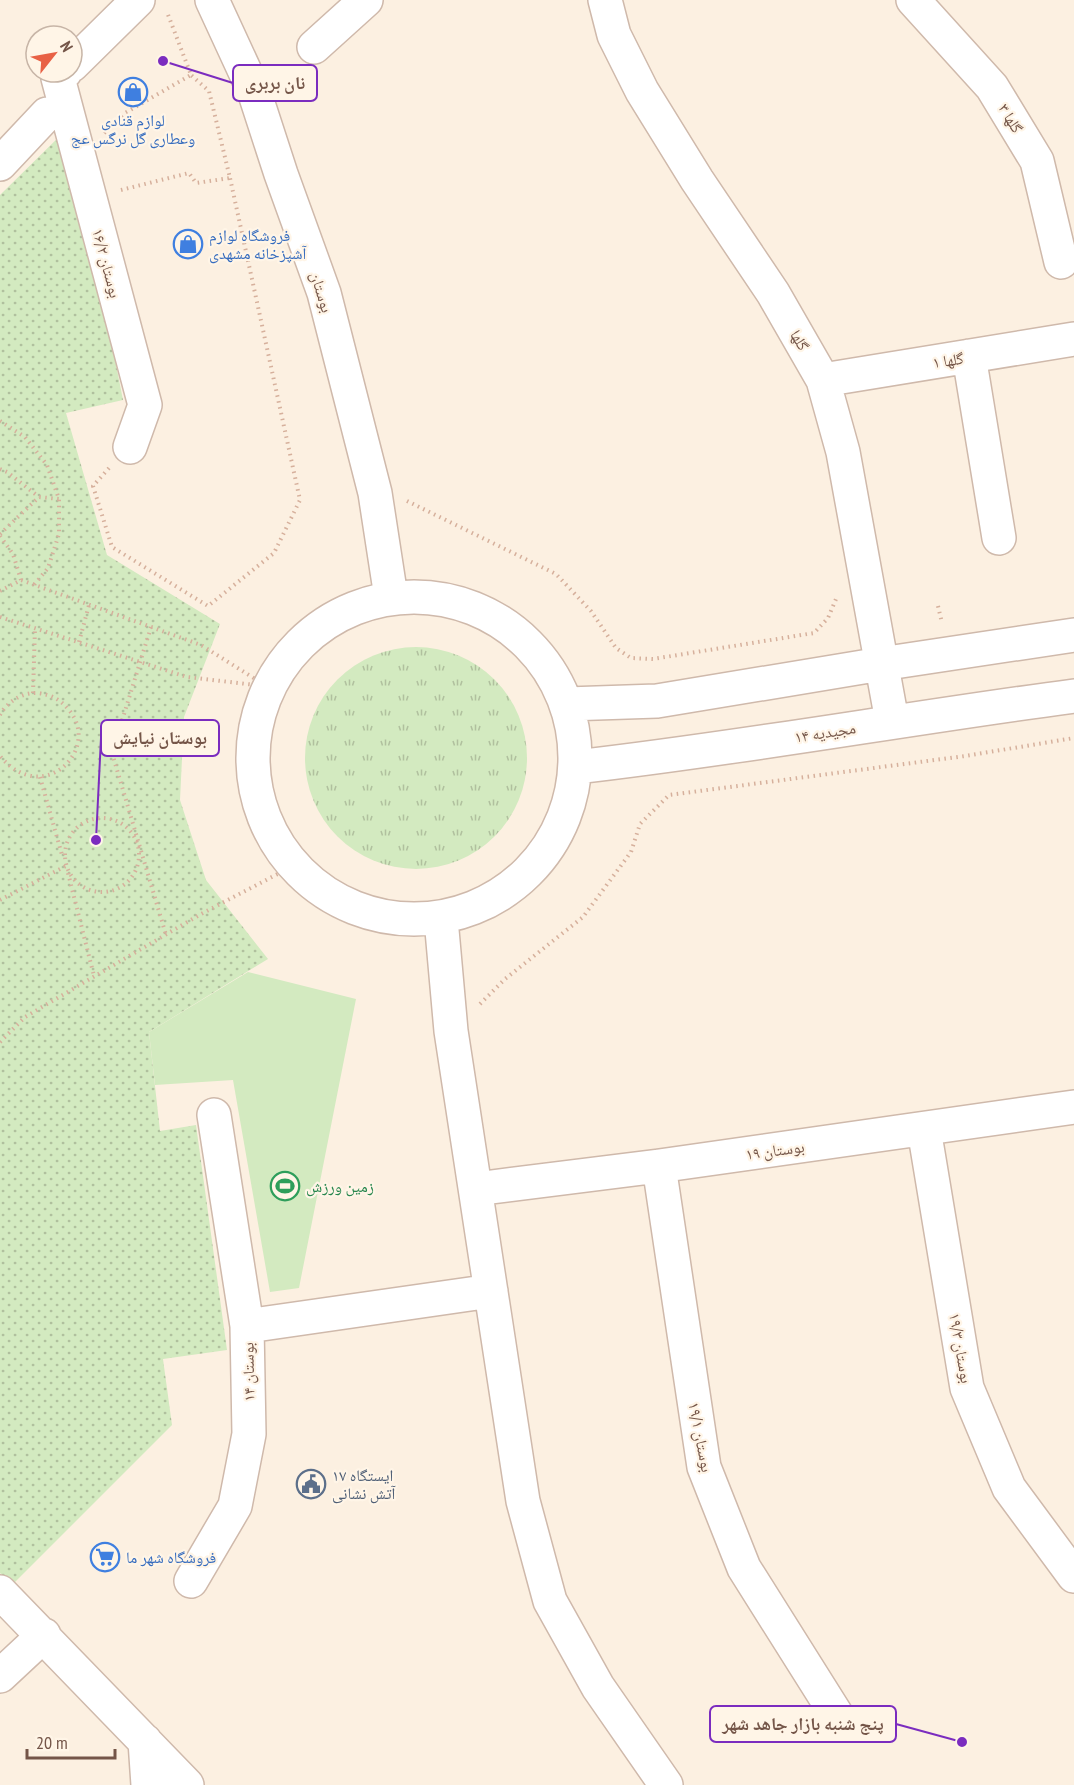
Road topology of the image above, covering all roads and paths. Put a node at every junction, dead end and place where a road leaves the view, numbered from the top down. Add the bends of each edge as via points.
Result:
1 (212, 0) edge
2 (366, 0) edge
3 (605, 0) edge
4 (913, 0) edge
5 (153, 5) edge
6 (314, 47) dead end
7 (84, 58) edge
8 (191, 75) junction
9 (67, 84) edge
10 (46, 114) dead end
11 (79, 157) junction
12 (0, 164) edge
13 (230, 178) junction
14 (90, 197) junction
15 (1061, 262) dead end
16 (1074, 339) edge
17 (969, 356) junction
18 (823, 380) junction
19 (0, 421) edge
20 (130, 447) joint
21 (0, 469) edge
22 (375, 493) junction
23 (39, 497) junction
24 (59, 499) junction
25 (0, 535) edge
26 (999, 538) dead end
27 (21, 580) junction
28 (868, 582) junction
29 (34, 585) junction
30 (0, 591) edge
31 (391, 597) junction
32 (89, 605) junction
33 (0, 616) edge
34 (151, 627) junction
35 (35, 628) junction
36 (1074, 635) edge
37 (79, 642) junction
38 (140, 662) junction
39 (881, 664) junction
40 (268, 687) junction
41 (33, 693) junction
42 (1074, 696) edge
43 (567, 704) junction
44 (2, 707) edge
45 (0, 715) edge
46 (892, 721) junction
47 (1074, 738) edge
48 (0, 756) edge
49 (576, 767) junction
50 (40, 777) junction
51 (138, 844) junction
52 (66, 866) junction
53 (293, 866) junction
54 (0, 900) edge
55 (441, 919) junction
56 (166, 935) junction
57 (94, 976) junction
58 (451, 1032) junction
59 (0, 1042) edge
60 (1074, 1107) edge
61 (214, 1114) dead end
62 (924, 1129) junction
63 (659, 1166) junction
64 (476, 1189) junction
65 (491, 1291) junction
66 (247, 1326) junction
67 (1074, 1576) edge
68 (191, 1581) dead end
69 (0, 1592) edge
70 (44, 1635) junction
71 (0, 1676) edge
72 (836, 1714) dead end
73 (145, 1741) junction
74 (148, 1785) edge
75 (187, 1785) edge
76 (666, 1785) edge

1 - 22 street, بوستان via 254,91 324,293
2 - 6 street
3 - 18 street, گلها via 614,35 642,91 773,293
4 - 15 street, گلها ۳ via 992,87 1037,161
5 - 7 street
5 - 8 path
8 - 11 path via 125,113
8 - 13 path via 209,91
9 - 11 street, بوستان ۱۶/۲
10 - 12 street
11 - 14 street, بوستان ۱۶/۲
13 - 14 path via 196,183 189,173
13 - 20 path via 300,500 274,553 208,606 112,547 93,486
14 - 20 street, بوستان ۱۶/۲ via 145,405
16 - 17 street, گلها ۱
17 - 18 street, گلها ۱
17 - 26 street
18 - 28 street, گلها via 843,452
19 - 24 path via 25,436 47,465
21 - 23 path
22 - 28 path via 409,501 556,574 591,611 616,648 631,658 653,659 814,633 828,618 837,587
22 - 31 street, بوستان
23 - 24 path
23 - 25 path
24 - 29 path via 59,534 48,568
25 - 27 path via 13,554
27 - 29 path
27 - 30 path
28 - 39 street, گلها
29 - 32 path
31 - 40 street via 360,605 306,636
31 - 43 street via 422,595 485,612 535,650
32 - 34 path
32 - 37 path
33 - 35 path
34 - 38 path
34 - 40 path via 201,645
35 - 37 path
35 - 41 path
36 - 39 street
37 - 38 path
38 - 40 path via 187,677
38 - 51 path via 112,753
39 - 43 street via 657,701
39 - 46 street, گلها
40 - 53 street via 252,748 261,812
41 - 44 path
41 - 50 path via 49,695 63,703 74,716 78,731 77,748 69,762
42 - 46 street, مجیدیه ۱۴
43 - 49 street
44 - 45 path
46 - 49 street, مجیدیه ۱۴
47 - 58 path via 669,795 640,824 631,852 583,917 505,979
48 - 50 path via 24,776
49 - 55 street via 560,831 522,880 468,912
50 - 52 path
51 - 52 path via 140,859 135,873 113,891 98,893 84,888 72,879
51 - 52 path via 120,822 105,817 91,819 78,825 68,837 64,851
51 - 56 path
52 - 54 path
52 - 57 path
53 - 55 street via 344,905 406,921
53 - 56 path
55 - 58 street
56 - 57 path
57 - 59 path via 25,1017
58 - 64 street
60 - 62 street, بوستان ۱۹
61 - 66 street
62 - 63 street, بوستان ۱۹
62 - 67 street, بوستان ۱۹/۳ via 967,1388 1009,1488
63 - 64 street, بوستان ۱۹
63 - 72 street, بوستان ۱۹/۱ via 704,1467 744,1568
64 - 65 street
65 - 66 street, بوستان ۱۴
65 - 76 street via 523,1501 550,1601 598,1687
66 - 68 street, بوستان ۱۴ via 249,1434 235,1506
69 - 70 street
70 - 71 street
70 - 73 street
73 - 74 street
73 - 75 street

